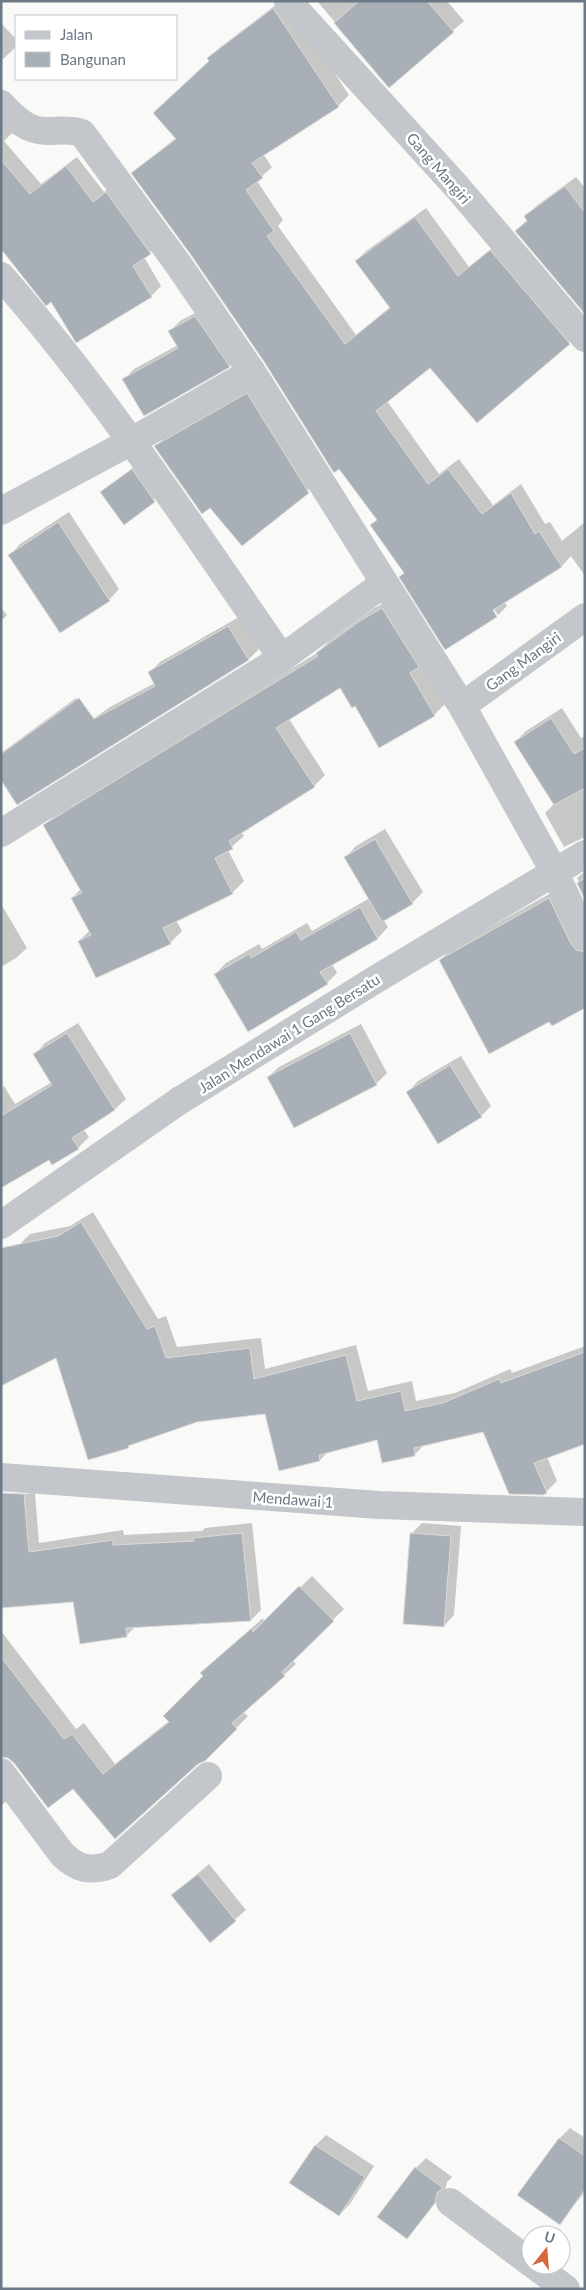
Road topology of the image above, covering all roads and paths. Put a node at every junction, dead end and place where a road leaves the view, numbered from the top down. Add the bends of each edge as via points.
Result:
1 (288, 1) edge
2 (1, 104) edge
3 (1, 276) edge
4 (585, 338) edge
5 (252, 372) junction
6 (132, 441) junction
7 (1, 511) edge
8 (384, 584) junction
9 (585, 617) edge
10 (282, 658) junction
11 (462, 706) junction
12 (1, 833) edge
13 (585, 854) edge
14 (555, 873) junction
15 (585, 937) edge
16 (1, 1225) edge
17 (1, 1477) edge
18 (585, 1512) edge
19 (1, 1772) edge
20 (208, 1776) dead end
21 (450, 2202) dead end
22 (521, 2255) edge
23 (547, 2275) edge
24 (566, 2289) edge

1 - 4 street, Gang Mangiri via 457,187
2 - 5 street via 13,117 34,130 72,129 89,140
3 - 6 street via 43,324
5 - 6 street
5 - 8 street
6 - 7 street
6 - 10 street
8 - 10 street
8 - 11 street
9 - 11 street, Gang Mangiri
10 - 12 street
11 - 14 street
13 - 14 street, Jalan Mendawai 1 Gang Bersatu
14 - 15 street
14 - 16 street, Jalan Mendawai 1 Gang Bersatu via 179,1101
17 - 18 street, Mendawai 1 via 379,1505
19 - 20 street via 62,1854 83,1869 96,1870 110,1865
21 - 22 street
23 - 24 street

